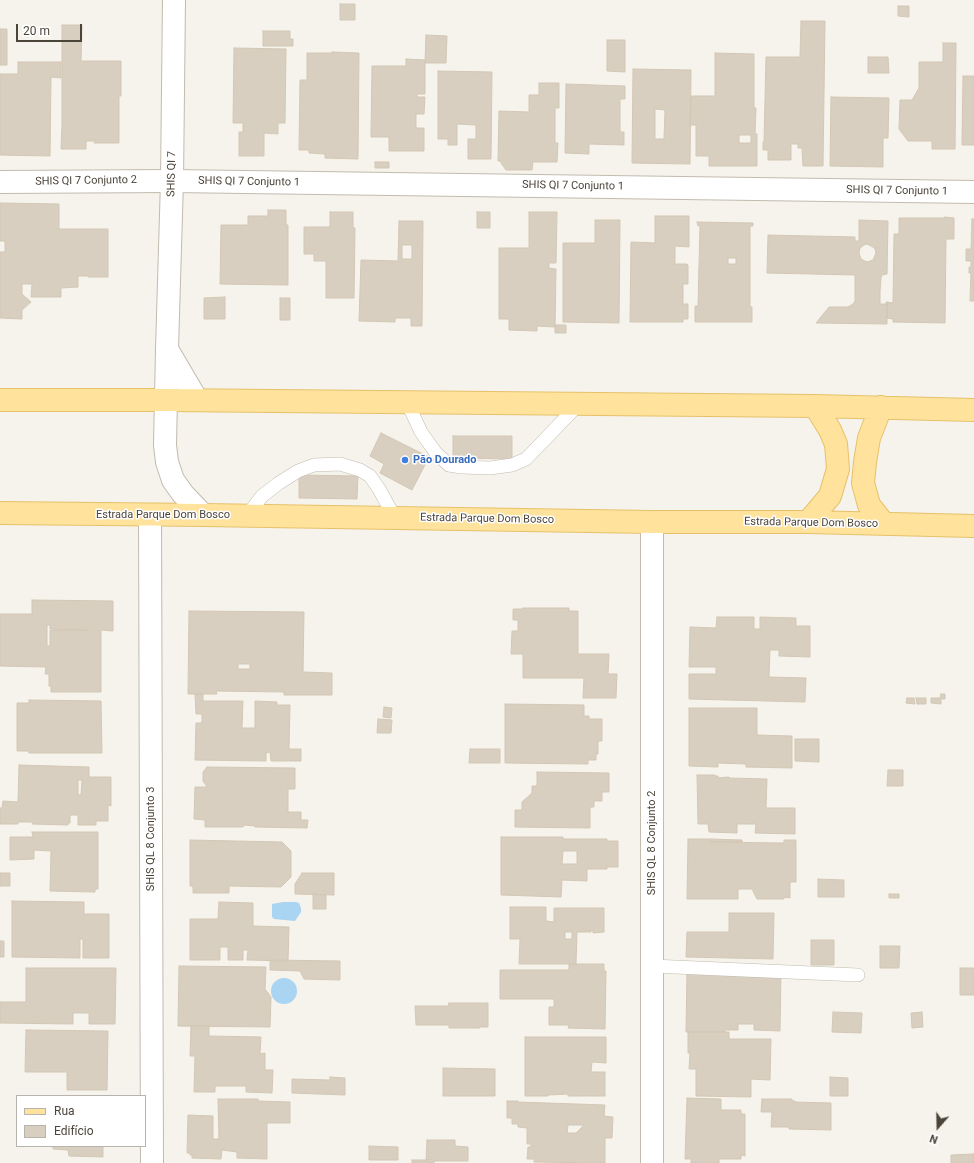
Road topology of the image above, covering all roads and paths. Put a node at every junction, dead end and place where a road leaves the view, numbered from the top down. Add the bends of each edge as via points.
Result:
1 (174, 0) edge
2 (172, 180) junction
3 (0, 182) edge
4 (974, 192) edge
5 (167, 349) junction
6 (0, 400) edge
7 (166, 400) junction
8 (197, 400) junction
9 (407, 402) junction
10 (578, 404) junction
11 (815, 406) junction
12 (881, 408) junction
13 (974, 410) edge
14 (0, 513) edge
15 (150, 515) junction
16 (203, 515) junction
17 (247, 516) junction
18 (395, 518) junction
19 (652, 522) junction
20 (808, 522) junction
21 (884, 524) junction
22 (974, 526) edge
23 (652, 966) junction
24 (858, 975) dead end
25 (152, 1163) edge
26 (652, 1163) edge

1 - 2 street, SHIS QI 7
2 - 3 street, SHIS QI 7 Conjunto 2
2 - 4 street, SHIS QI 7 Conjunto 1
2 - 5 street, SHIS QI 7
5 - 7 street, SHIS QI 7
5 - 8 street
6 - 7 main road
7 - 8 main road
7 - 16 street, SHIS QI 7 via 167,462 173,480
8 - 9 main road
9 - 10 main road
9 - 10 lane via 421,432 449,465 490,468 512,465 526,459
10 - 11 main road
11 - 12 main road
11 - 20 main road via 836,444 838,469 830,496
12 - 13 main road
12 - 21 main road via 869,438 863,483 868,505
14 - 15 main road, Estrada Parque Dom Bosco
15 - 16 main road, Estrada Parque Dom Bosco
15 - 25 street, SHIS QL 8 Conjunto 3
16 - 17 main road, Estrada Parque Dom Bosco
17 - 18 main road, Estrada Parque Dom Bosco
17 - 18 lane via 262,496 298,471 314,465 340,464 370,476
18 - 19 main road, Estrada Parque Dom Bosco
19 - 20 main road, Estrada Parque Dom Bosco
19 - 23 street, SHIS QL 8 Conjunto 2
20 - 21 main road, Estrada Parque Dom Bosco
21 - 22 main road, Estrada Parque Dom Bosco
23 - 24 lane
23 - 26 street, SHIS QL 8 Conjunto 2

